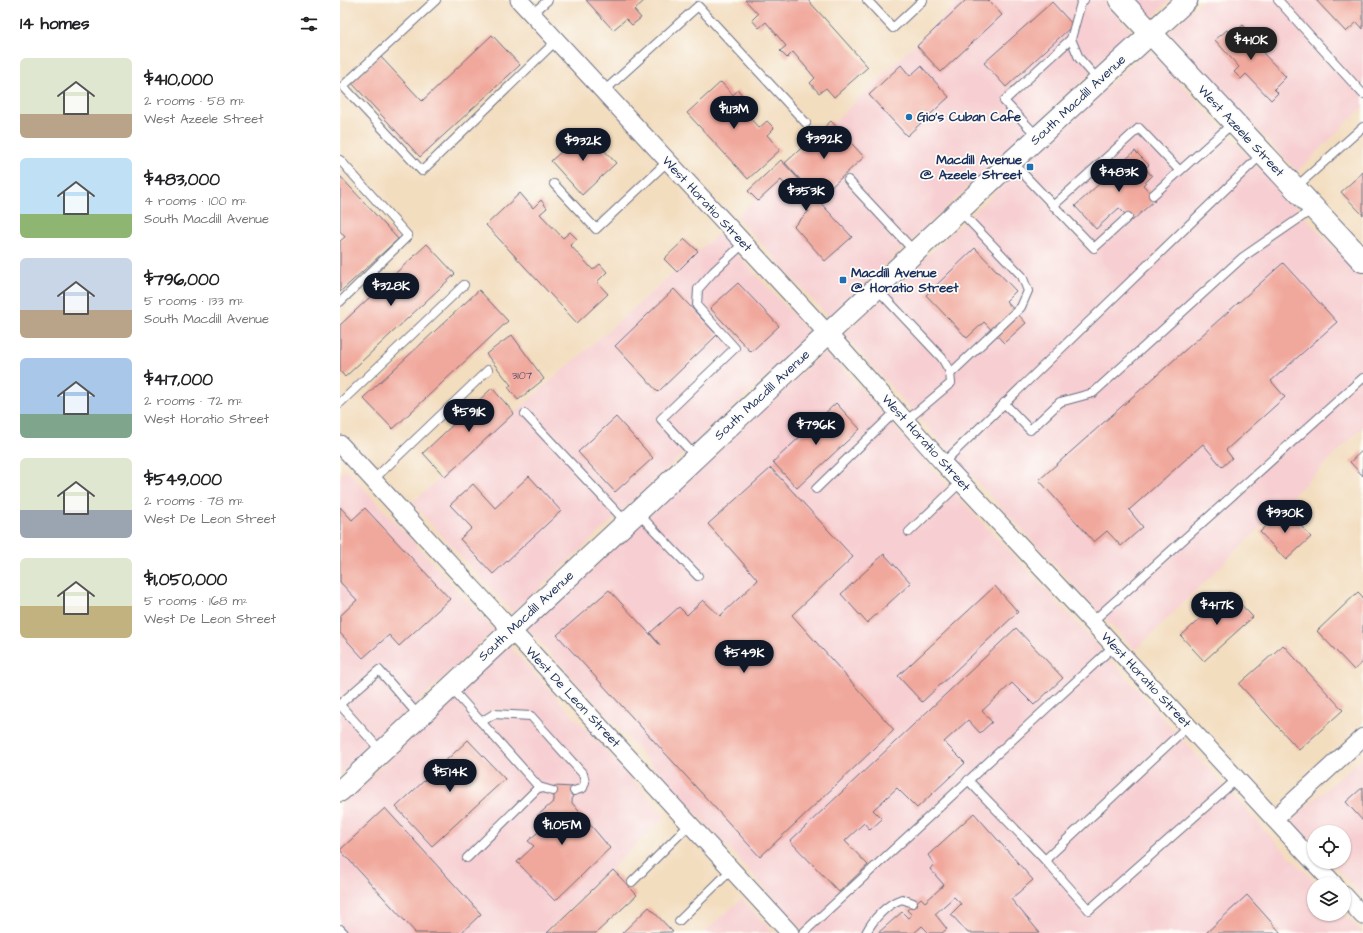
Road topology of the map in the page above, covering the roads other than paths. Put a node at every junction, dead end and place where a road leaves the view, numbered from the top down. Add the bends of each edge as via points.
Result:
1 (436, 0) edge
2 (519, 0) edge
3 (548, 0) edge
4 (867, 0) edge
5 (923, 0) edge
6 (1084, 0) edge
7 (1120, 0) edge
8 (1187, 0) edge
9 (1278, 0) edge
10 (532, 14) junction
11 (1150, 33) junction
12 (1071, 39) junction
13 (557, 40) junction
14 (1099, 81) junction
15 (604, 91) junction
16 (1363, 94) edge
17 (1233, 122) junction
18 (806, 124) dead end
19 (1363, 127) edge
20 (1038, 137) junction
21 (1262, 153) junction
22 (340, 160) edge
23 (668, 161) junction
24 (1011, 162) junction
25 (1179, 170) junction
26 (848, 180) dead end
27 (554, 184) dead end
28 (1295, 188) junction
29 (1152, 195) dead end
30 (1053, 206) junction
31 (1314, 209) junction
32 (960, 210) junction
33 (1128, 217) dead end
34 (744, 243) junction
35 (915, 252) junction
36 (1363, 261) edge
37 (464, 285) dead end
38 (876, 288) junction
39 (340, 302) edge
40 (827, 334) junction
41 (488, 370) dead end
42 (950, 374) junction
43 (1363, 378) edge
44 (340, 403) edge
45 (1004, 403) junction
46 (524, 414) dead end
47 (901, 416) junction
48 (340, 444) edge
49 (696, 457) junction
50 (943, 463) junction
51 (373, 480) junction
52 (961, 482) junction
53 (816, 489) dead end
54 (631, 517) junction
55 (909, 532) dead end
56 (698, 576) dead end
57 (1092, 622) junction
58 (511, 630) junction
59 (1114, 646) junction
60 (450, 687) junction
61 (340, 704) edge
62 (419, 716) junction
63 (481, 722) junction
64 (1188, 726) junction
65 (1363, 737) edge
66 (381, 752) junction
67 (1237, 779) junction
68 (968, 780) junction
69 (538, 787) junction
70 (340, 791) edge
71 (553, 791) dead end
72 (574, 791) dead end
73 (1274, 819) junction
74 (690, 824) junction
75 (468, 858) dead end
76 (1045, 860) junction
77 (732, 870) junction
78 (1328, 877) edge
79 (632, 882) dead end
80 (913, 903) dead end
81 (1351, 903) edge
82 (1363, 916) edge
83 (679, 921) dead end
84 (340, 929) edge
85 (344, 933) edge
86 (790, 933) edge
87 (803, 933) edge
88 (866, 933) edge

1 - 13 lane via 343,86 422,171
2 - 10 street, West Horatio Street
3 - 10 lane
4 - 5 lane via 893,28
6 - 12 lane
7 - 11 main road, West Azeele Street
8 - 11 street, South Macdill Avenue
9 - 16 lane
10 - 13 street, West Horatio Street
11 - 14 street, South Macdill Avenue
11 - 17 main road, West Azeele Street
12 - 14 lane via 1079,58
12 - 20 lane via 1004,102
13 - 15 street, West Horatio Street
14 - 20 street, South Macdill Avenue
15 - 18 lane via 698,6
15 - 23 street, West Horatio Street
17 - 21 main road, West Azeele Street
17 - 25 lane
19 - 28 lane
20 - 24 street, South Macdill Avenue
21 - 28 main road, West Azeele Street
21 - 45 lane
22 - 39 lane via 408,236
23 - 27 lane via 596,229
23 - 34 street, West Horatio Street
24 - 30 lane
24 - 32 street, South Macdill Avenue
25 - 29 lane
25 - 30 lane via 1138,128
26 - 35 lane
28 - 31 main road, West Azeele Street
30 - 33 lane via 1094,248
31 - 36 main road, West Azeele Street
31 - 45 lane via 1243,257 1093,393 1060,402 1030,430
32 - 35 street, South Macdill Avenue
32 - 42 lane via 1022,276 1028,291 1021,307
34 - 40 street, West Horatio Street
34 - 49 lane via 698,289 697,306 735,348 661,419
35 - 38 street, South Macdill Avenue
37 - 44 lane
38 - 40 street, South Macdill Avenue
38 - 42 lane via 942,358
40 - 47 street, West Horatio Street
40 - 49 street, South Macdill Avenue
41 - 51 lane
42 - 47 lane via 950,383
43 - 57 lane
45 - 50 lane
46 - 54 lane
47 - 50 street, West Horatio Street
47 - 53 lane
48 - 51 street, West De Leon Street
49 - 54 street, South Macdill Avenue
50 - 52 street, West Horatio Street
51 - 58 street, West De Leon Street
52 - 55 lane
52 - 57 street, West Horatio Street
54 - 56 lane
54 - 58 street, South Macdill Avenue
57 - 59 street, West Horatio Street
58 - 60 street, South Macdill Avenue
58 - 74 street, West De Leon Street
59 - 64 street, West Horatio Street
59 - 68 lane
60 - 62 street, South Macdill Avenue
60 - 63 lane
61 - 62 lane via 379,670
61 - 66 lane
62 - 66 street, South Macdill Avenue
63 - 69 lane
63 - 72 lane via 494,714 531,716 583,774 583,788
64 - 67 street, West Horatio Street
64 - 76 lane
65 - 73 street
66 - 70 street, South Macdill Avenue
67 - 73 street, West Horatio Street
67 - 76 lane via 1089,910
68 - 76 lane
68 - 87 lane
69 - 71 lane
69 - 75 lane
73 - 78 street, West Horatio Street
74 - 77 street, West De Leon Street
74 - 79 lane
77 - 83 lane
77 - 86 street, West De Leon Street
80 - 88 lane via 902,899 891,904 873,921
81 - 82 street
84 - 85 lane

